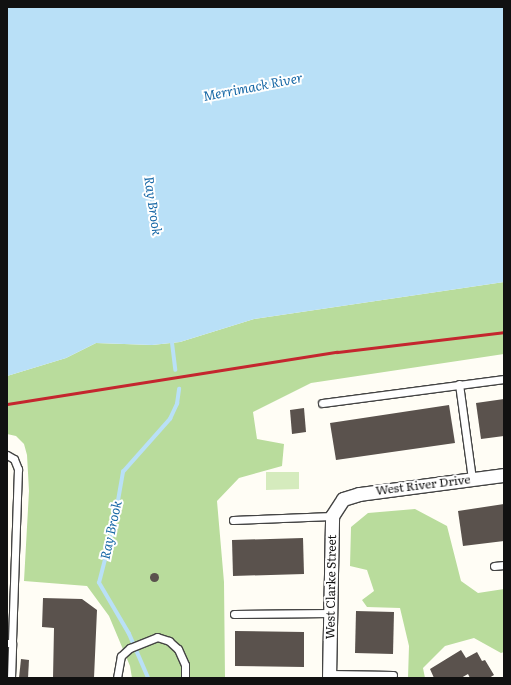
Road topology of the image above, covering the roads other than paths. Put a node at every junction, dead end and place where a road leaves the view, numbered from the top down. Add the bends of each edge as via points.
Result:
1 (504, 378) edge
2 (459, 384) junction
3 (322, 403) dead end
4 (7, 455) edge
5 (504, 475) edge
6 (472, 479) junction
7 (332, 516) junction
8 (233, 520) dead end
9 (504, 565) edge
10 (494, 566) dead end
11 (330, 613) junction
12 (234, 614) dead end
13 (10, 643) edge
14 (393, 675) dead end
15 (329, 676) edge
16 (11, 678) edge
17 (117, 678) edge
18 (185, 678) edge

1 - 2 lane
2 - 3 lane
2 - 6 lane
4 - 13 lane via 14,459 18,469
5 - 6 street, West River Drive
6 - 7 street, West River Drive via 359,494 343,499
7 - 8 lane
7 - 11 street, West Clarke Street
9 - 10 lane
11 - 12 lane
11 - 15 street, West Clarke Street
13 - 16 lane
14 - 15 lane
17 - 18 lane via 121,656 147,639 157,637 169,641 178,649 185,665

